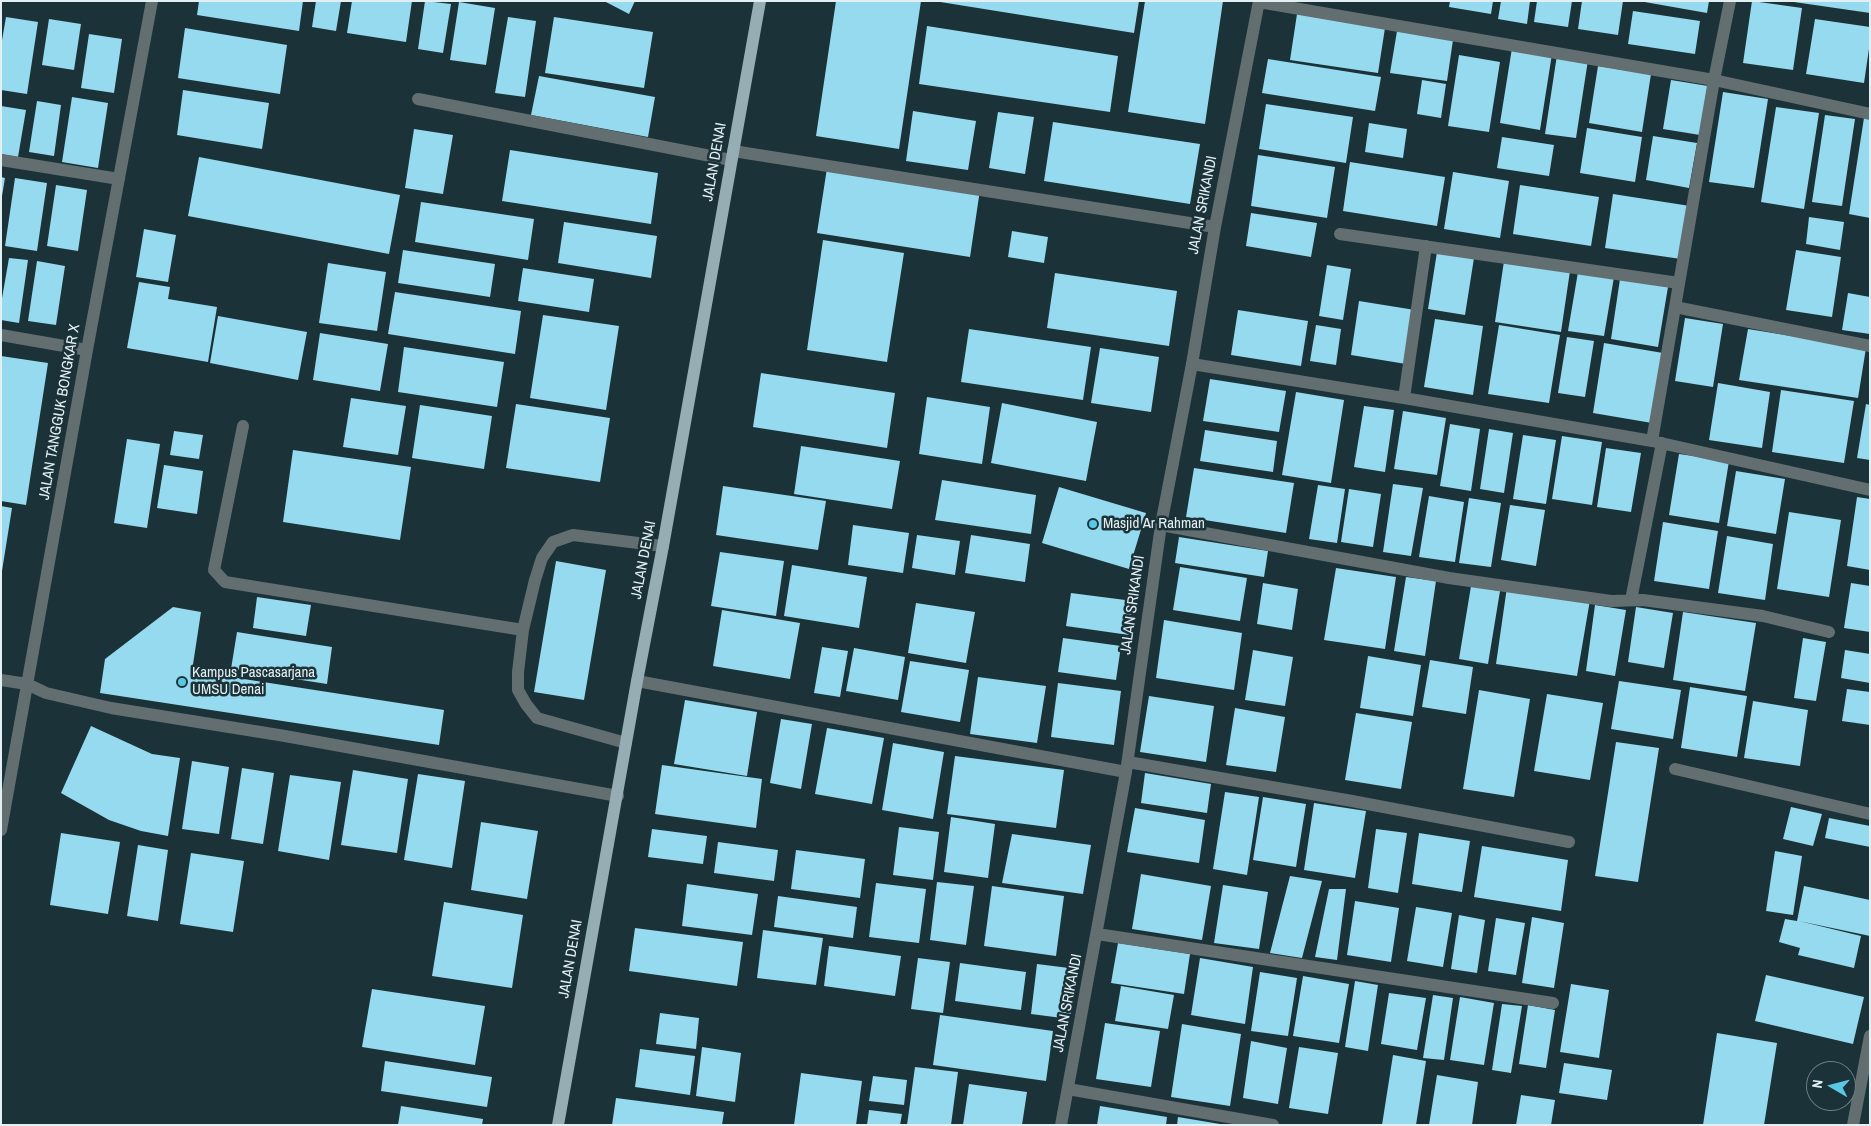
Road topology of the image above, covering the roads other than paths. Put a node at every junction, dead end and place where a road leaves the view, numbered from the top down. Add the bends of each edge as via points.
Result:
1 (152, 1) edge
2 (760, 1) edge
3 (1730, 1) edge
4 (1259, 2) edge
5 (1714, 80) junction
6 (418, 99) dead end
7 (1870, 114) edge
8 (732, 155) junction
9 (1, 160) edge
10 (119, 180) junction
11 (1215, 227) junction
12 (1340, 234) dead end
13 (1426, 246) junction
14 (1679, 282) junction
15 (1675, 306) junction
16 (1, 335) edge
17 (1870, 346) edge
18 (87, 350) junction
19 (1192, 364) junction
20 (1404, 398) junction
21 (243, 426) dead end
22 (1657, 442) junction
23 (1870, 490) edge
24 (1161, 525) junction
25 (663, 546) junction
26 (1631, 600) junction
27 (523, 630) junction
28 (1829, 632) dead end
29 (1, 680) edge
30 (637, 681) junction
31 (27, 684) junction
32 (626, 743) junction
33 (1127, 767) junction
34 (1675, 769) dead end
35 (618, 796) junction
36 (1870, 814) edge
37 (1, 830) edge
38 (1569, 842) dead end
39 (1098, 934) junction
40 (1553, 1003) dead end
41 (1870, 1036) edge
42 (1068, 1089) junction
43 (558, 1125) edge
44 (1061, 1125) edge
45 (1273, 1125) edge
46 (1853, 1125) edge

1 - 10 street, JALAN TANGGUK BONGKAR X
2 - 8 main road, JALAN DENAI
3 - 5 street
4 - 5 street
4 - 11 street, JALAN SRIKANDI
5 - 7 street
5 - 14 street
6 - 8 street
8 - 11 street
8 - 25 main road, JALAN DENAI
9 - 10 street
10 - 18 street, JALAN TANGGUK BONGKAR X
11 - 19 street, JALAN SRIKANDI
12 - 13 street
13 - 14 street
13 - 20 street
14 - 15 street
15 - 17 street
15 - 22 street
16 - 18 street
18 - 31 street, JALAN TANGGUK BONGKAR X
19 - 20 street
19 - 24 street, JALAN SRIKANDI
20 - 22 street
21 - 27 street via 214,570 225,582
22 - 23 street
22 - 26 street
24 - 26 street via 1449,578 1611,601
24 - 33 street, JALAN SRIKANDI
25 - 27 street via 573,535 553,542 542,558
25 - 30 main road, JALAN DENAI
26 - 28 street via 1763,616
27 - 32 street via 518,690 537,718
29 - 31 street
30 - 32 main road, JALAN DENAI
30 - 33 street
31 - 35 street via 46,693 82,702
31 - 37 street, JALAN TANGGUK BONGKAR X
32 - 35 main road, JALAN DENAI
33 - 38 street via 1352,801
33 - 39 street, JALAN SRIKANDI
34 - 36 street
35 - 43 main road, JALAN DENAI
39 - 40 street
39 - 42 street, JALAN SRIKANDI
41 - 46 street
42 - 44 street, JALAN SRIKANDI
42 - 45 street

